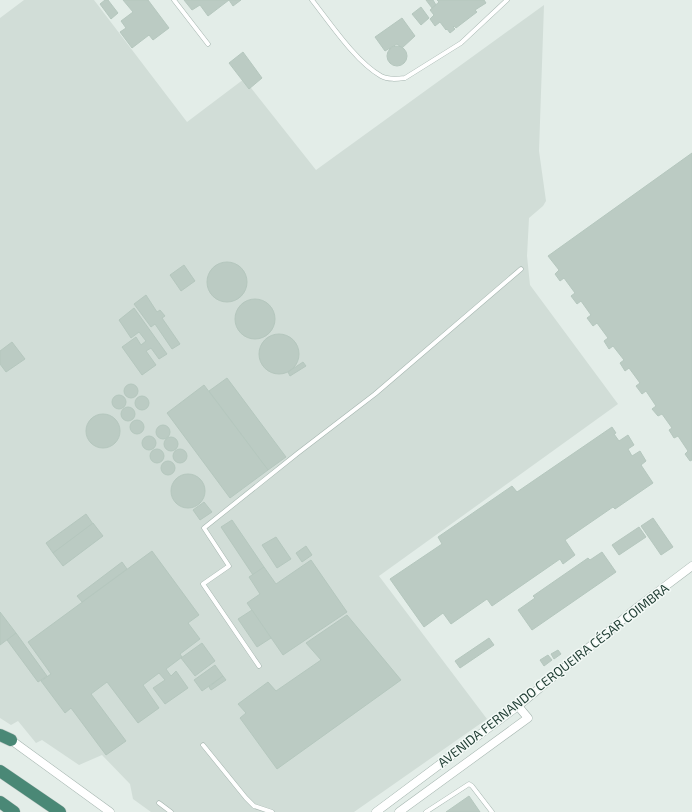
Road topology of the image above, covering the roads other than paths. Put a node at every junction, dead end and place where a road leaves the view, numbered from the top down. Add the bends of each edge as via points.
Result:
1 (174, 0) edge
2 (312, 0) edge
3 (507, 0) edge
4 (208, 44) dead end
5 (521, 269) dead end
6 (692, 566) edge
7 (259, 666) dead end
8 (518, 706) junction
9 (5, 737) edge
10 (203, 745) dead end
11 (0, 771) edge
12 (0, 802) edge
13 (159, 803) dead end
14 (14, 812) edge
15 (60, 812) edge
16 (110, 812) edge
17 (171, 812) edge
18 (272, 812) edge
19 (376, 812) edge
20 (400, 812) edge
21 (426, 812) edge
22 (492, 812) edge

1 - 4 lane
2 - 3 lane via 360,60 382,76 395,79 405,78 461,43
5 - 7 lane via 375,394 204,528 229,566 203,584
6 - 8 street, AVENIDA FERNANDO CERQUEIRA CÉSAR COIMBRA via 639,606
8 - 19 street, AVENIDA FERNANDO CERQUEIRA CÉSAR COIMBRA
8 - 20 street via 528,718
9 - 16 street
10 - 18 lane via 254,806
11 - 15 highway
12 - 14 highway
13 - 17 lane
21 - 22 lane via 469,784

